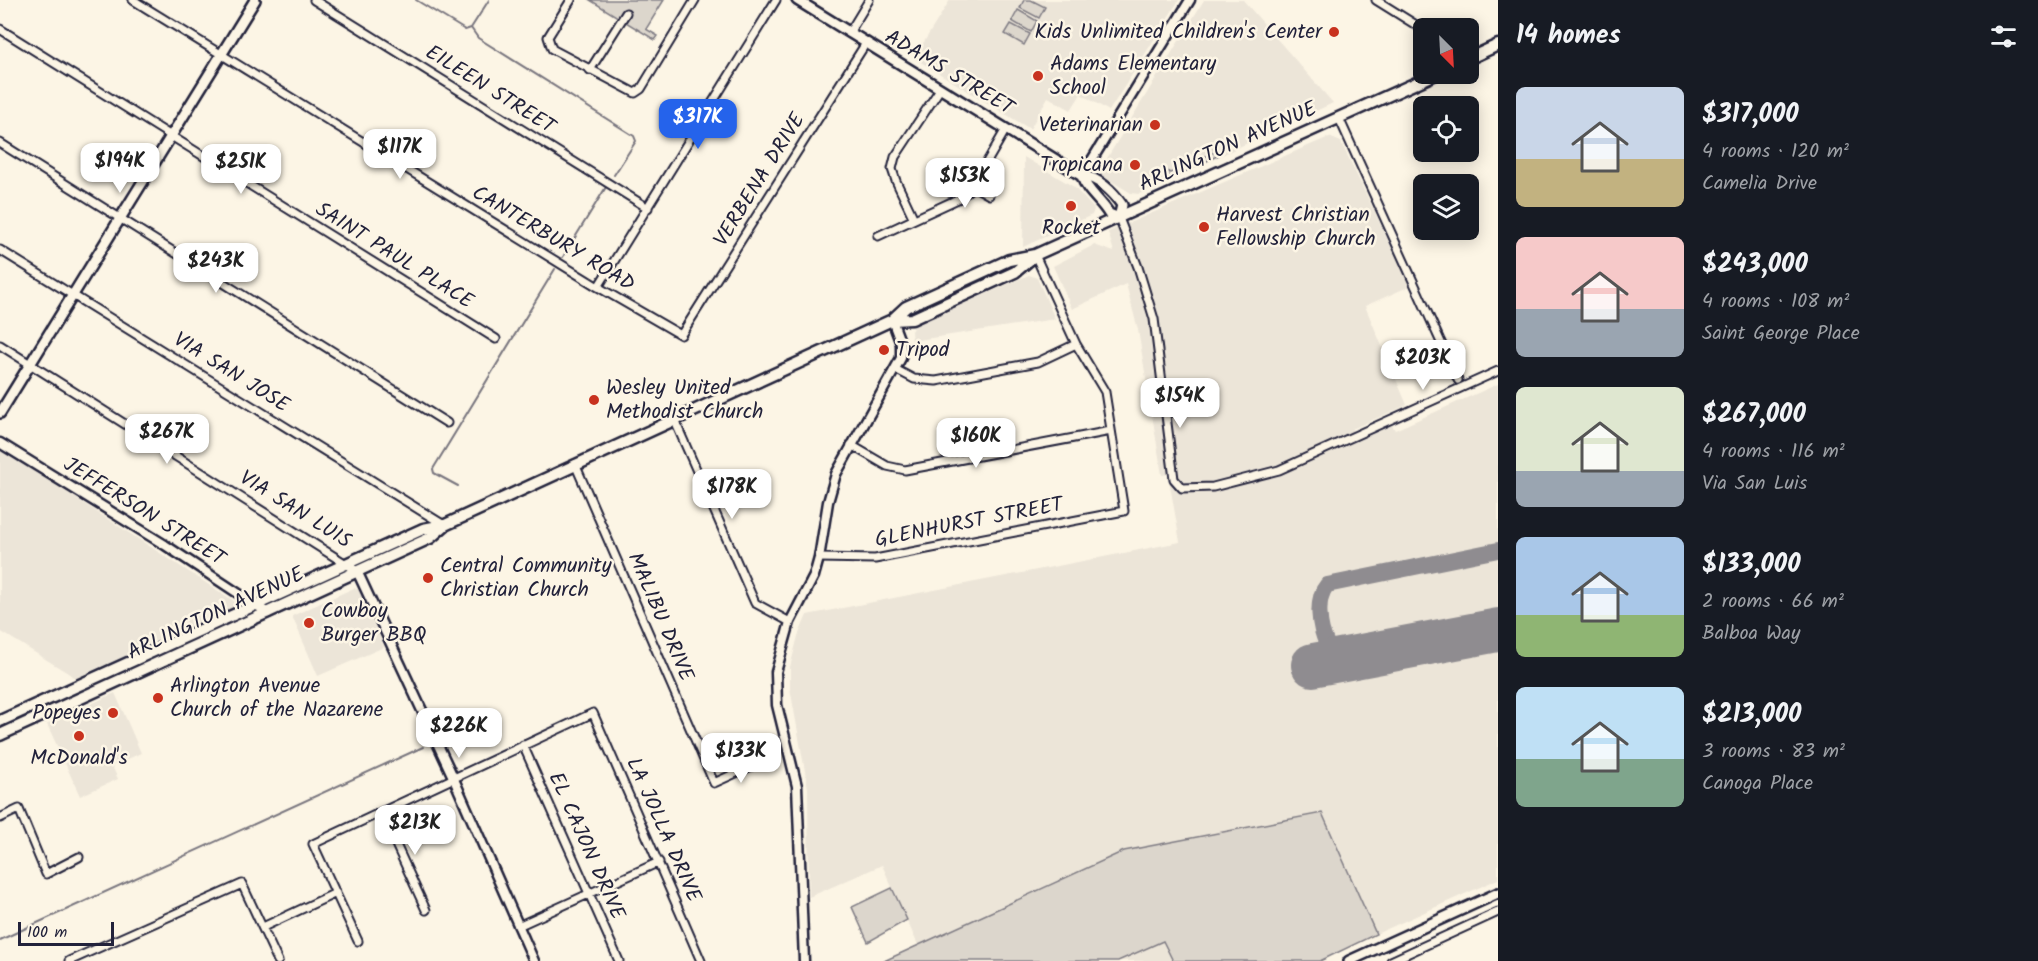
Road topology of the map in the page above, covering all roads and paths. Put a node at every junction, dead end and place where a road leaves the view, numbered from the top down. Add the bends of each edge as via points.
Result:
1 (133, 0) edge
2 (255, 0) edge
3 (314, 0) edge
4 (571, 0) edge
5 (694, 0) edge
6 (777, 0) edge
7 (797, 0) edge
8 (869, 0) edge
9 (1191, 0) edge
10 (1376, 0) edge
11 (626, 13) dead end
12 (1413, 23) edge
13 (0, 29) edge
14 (849, 33) junction
15 (866, 43) junction
16 (1498, 45) edge
17 (1479, 54) edge
18 (221, 55) junction
19 (590, 70) junction
20 (1415, 84) edge
21 (940, 89) junction
22 (1339, 118) junction
23 (1006, 129) junction
24 (170, 137) junction
25 (0, 143) edge
26 (1082, 176) junction
27 (973, 186) junction
28 (989, 195) dead end
29 (648, 208) junction
30 (1119, 218) junction
31 (120, 219) junction
32 (914, 219) junction
33 (878, 236) dead end
34 (0, 250) edge
35 (1035, 255) junction
36 (598, 287) junction
37 (72, 294) junction
38 (892, 320) junction
39 (681, 335) joint
40 (496, 339) dead end
41 (1076, 344) junction
42 (0, 345) edge
43 (29, 364) junction
44 (895, 369) junction
45 (1498, 371) edge
46 (1458, 380) dead end
47 (0, 413) edge
48 (674, 419) junction
49 (447, 423) dead end
50 (1111, 431) junction
51 (0, 443) edge
52 (851, 445) junction
53 (575, 464) junction
54 (445, 525) junction
55 (819, 558) junction
56 (352, 567) junction
57 (243, 597) junction
58 (258, 606) junction
59 (268, 613) junction
60 (238, 615) junction
61 (790, 622) junction
62 (0, 721) edge
63 (0, 735) edge
64 (523, 744) junction
65 (758, 763) dead end
66 (453, 777) junction
67 (381, 812) junction
68 (0, 818) edge
69 (79, 858) dead end
70 (659, 862) junction
71 (1498, 892) edge
72 (336, 893) junction
73 (589, 894) junction
74 (426, 910) dead end
75 (1498, 912) edge
76 (518, 926) junction
77 (263, 927) junction
78 (358, 941) dead end
79 (1405, 958) edge
80 (529, 960) edge
81 (69, 961) edge
82 (278, 961) edge
83 (619, 961) edge
84 (701, 961) edge
85 (804, 961) edge
86 (1349, 961) edge
87 (1391, 961) edge

1 - 18 street, CANTERBURY ROAD
2 - 18 main road
3 - 29 street, EILEEN STREET
4 - 19 street via 548,44
5 - 19 street via 641,89 635,93
6 - 29 street
7 - 14 main road, ADAMS STREET
8 - 14 street
9 - 26 street
10 - 12 street
11 - 19 street
13 - 24 street, SAINT PAUL PLACE
14 - 15 main road, ADAMS STREET
15 - 21 main road, ADAMS STREET
15 - 39 street, VERBENA DRIVE
16 - 17 main road
18 - 24 main road
18 - 36 street, CANTERBURY ROAD
20 - 22 main road, ARLINGTON AVENUE
21 - 23 main road, ADAMS STREET
21 - 32 street via 895,157 892,169
22 - 30 main road, ARLINGTON AVENUE
22 - 46 street
23 - 26 main road, ADAMS STREET
23 - 27 street
24 - 31 main road
24 - 40 street, SAINT PAUL PLACE
25 - 31 street
26 - 30 main road, ADAMS STREET via 1109,214
26 - 30 main road, ADAMS STREET via 1113,193 1122,205
27 - 28 street
27 - 32 street via 960,198
29 - 36 street
30 - 35 main road, ARLINGTON AVENUE
30 - 45 street via 1154,319 1174,479 1182,488 1213,487 1280,470
31 - 37 main road
31 - 49 street
32 - 33 street
34 - 37 street, VIA SAN JOSE
35 - 38 main road, ARLINGTON AVENUE via 1015,272 912,319
35 - 41 street
36 - 39 street, CANTERBURY ROAD
37 - 43 main road
37 - 54 street, VIA SAN JOSE
38 - 44 street via 902,351
38 - 48 main road, ARLINGTON AVENUE
41 - 44 street via 1038,362 936,381 914,379
41 - 50 street via 1105,392
42 - 43 street, VIA SAN LUIS
43 - 47 main road
43 - 56 street, VIA SAN LUIS
44 - 52 street
48 - 53 main road, ARLINGTON AVENUE
48 - 61 street via 755,603
50 - 52 street via 905,470 886,466
50 - 55 street, GLENHURST STREET via 1124,511 875,559
51 - 57 street, JEFFERSON STREET
52 - 55 street via 831,488
53 - 54 main road, ARLINGTON AVENUE
53 - 65 street, MALIBU DRIVE via 714,783
54 - 56 main road, ARLINGTON AVENUE via 430,538
55 - 61 street
56 - 58 main road, ARLINGTON AVENUE
56 - 59 main road, ARLINGTON AVENUE
56 - 66 street
57 - 58 street, JEFFERSON STREET
57 - 60 street via 246,605
58 - 59 street, JEFFERSON STREET
58 - 60 main road, ARLINGTON AVENUE
59 - 63 main road, ARLINGTON AVENUE
60 - 62 main road, ARLINGTON AVENUE
61 - 85 street via 780,653 776,693 798,786
64 - 66 street
64 - 70 street, LA JOLLA DRIVE via 593,713
64 - 73 street, EL CAJON DRIVE
66 - 67 street
66 - 76 street
67 - 72 street via 313,844
67 - 74 street
68 - 69 street via 19,809 46,874
70 - 73 street
70 - 84 street, LA JOLLA DRIVE
71 - 86 main road
72 - 77 street
72 - 78 street
73 - 76 street
73 - 83 street, EL CAJON DRIVE
75 - 79 street
76 - 80 street
77 - 81 street via 242,884
77 - 82 street
79 - 87 street

